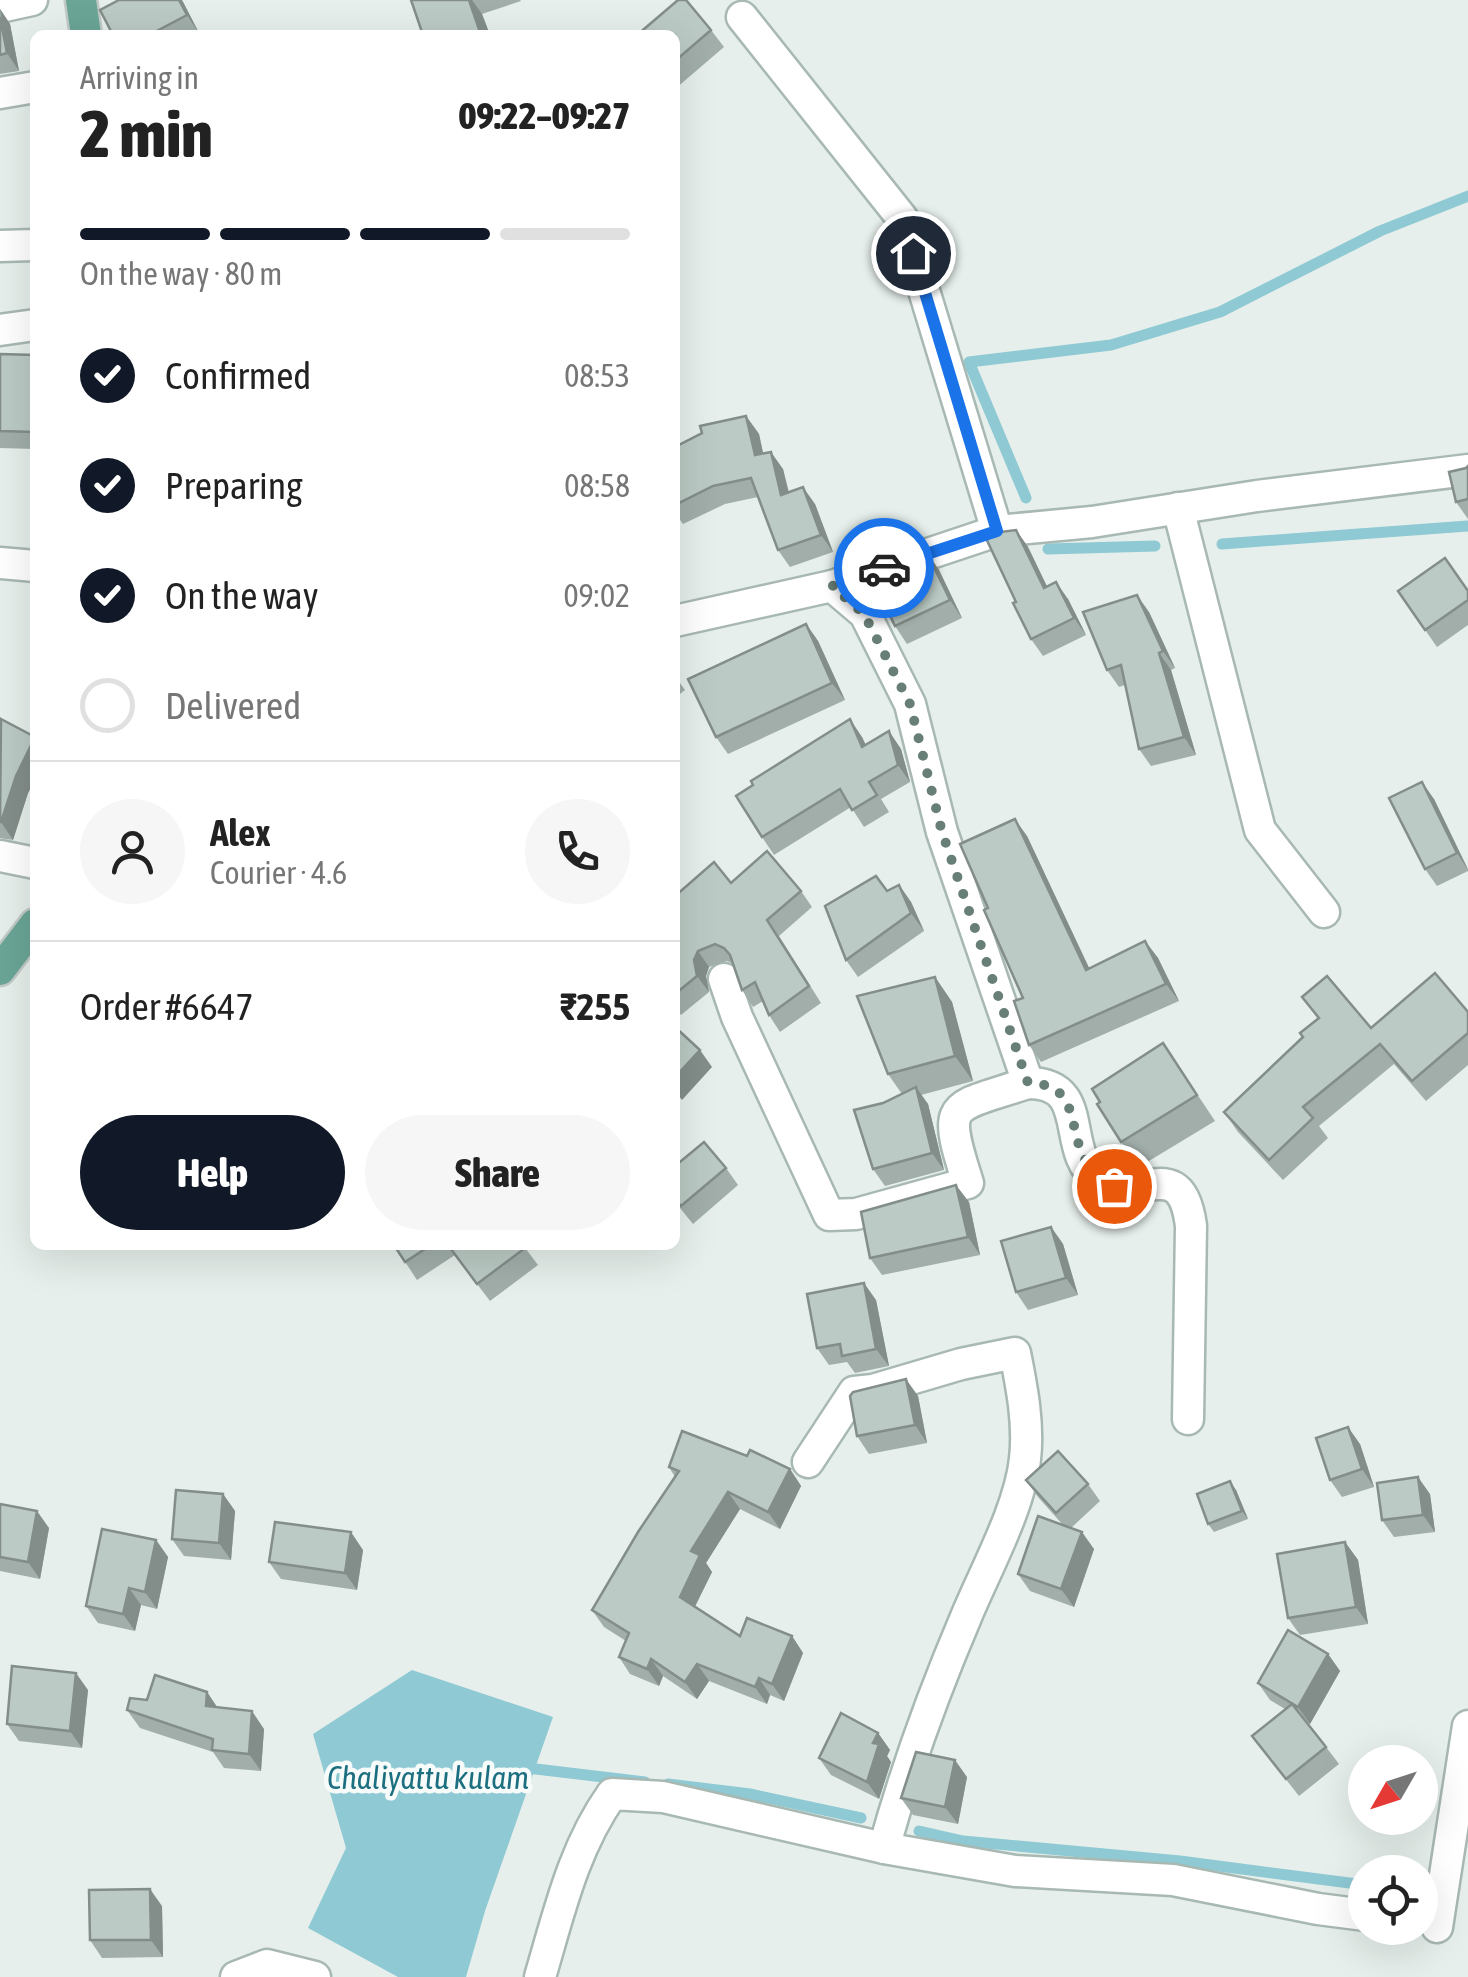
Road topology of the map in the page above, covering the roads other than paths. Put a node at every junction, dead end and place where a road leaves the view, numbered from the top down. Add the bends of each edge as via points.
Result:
1 (32, 0) edge
2 (80, 0) edge
3 (0, 7) edge
4 (742, 17) dead end
5 (85, 30) edge
6 (30, 88) edge
7 (0, 93) edge
8 (30, 245) edge
9 (0, 246) edge
10 (30, 326) edge
11 (0, 330) edge
12 (1468, 470) edge
13 (1178, 508) junction
14 (997, 531) junction
15 (0, 563) edge
16 (30, 566) edge
17 (832, 586) junction
18 (680, 620) edge
19 (0, 856) edge
20 (30, 862) edge
21 (1324, 912) dead end
22 (30, 931) edge
23 (0, 970) edge
24 (724, 979) dead end
25 (1028, 1083) junction
26 (1188, 1419) dead end
27 (808, 1462) dead end
28 (1468, 1726) edge
29 (884, 1848) junction
30 (1438, 1879) edge
31 (1348, 1913) edge
32 (1438, 1926) edge
33 (1468, 1929) edge
34 (236, 1977) edge
35 (314, 1977) edge
36 (540, 1977) edge

1 - 3 street
2 - 5 main road
4 - 14 street via 902,218
6 - 7 street
8 - 9 street
10 - 11 street
12 - 13 street
13 - 14 street
13 - 21 street via 1260,830
14 - 17 street
15 - 16 street
17 - 18 street
17 - 25 street via 864,614 910,704 942,832
19 - 20 street
22 - 23 main road
24 - 25 street via 829,1215 856,1214 968,1183 954,1139 955,1114 964,1104
25 - 26 street via 1049,1085 1063,1096 1084,1165 1098,1179 1114,1186 1169,1184 1188,1203
27 - 29 street via 854,1392 1015,1353 1026,1409 1026,1460 1017,1498 958,1634
28 - 30 street
29 - 31 street via 1015,1871 1173,1880
29 - 36 street via 664,1797 612,1794 571,1868
32 - 33 street
34 - 35 street via 267,1965

